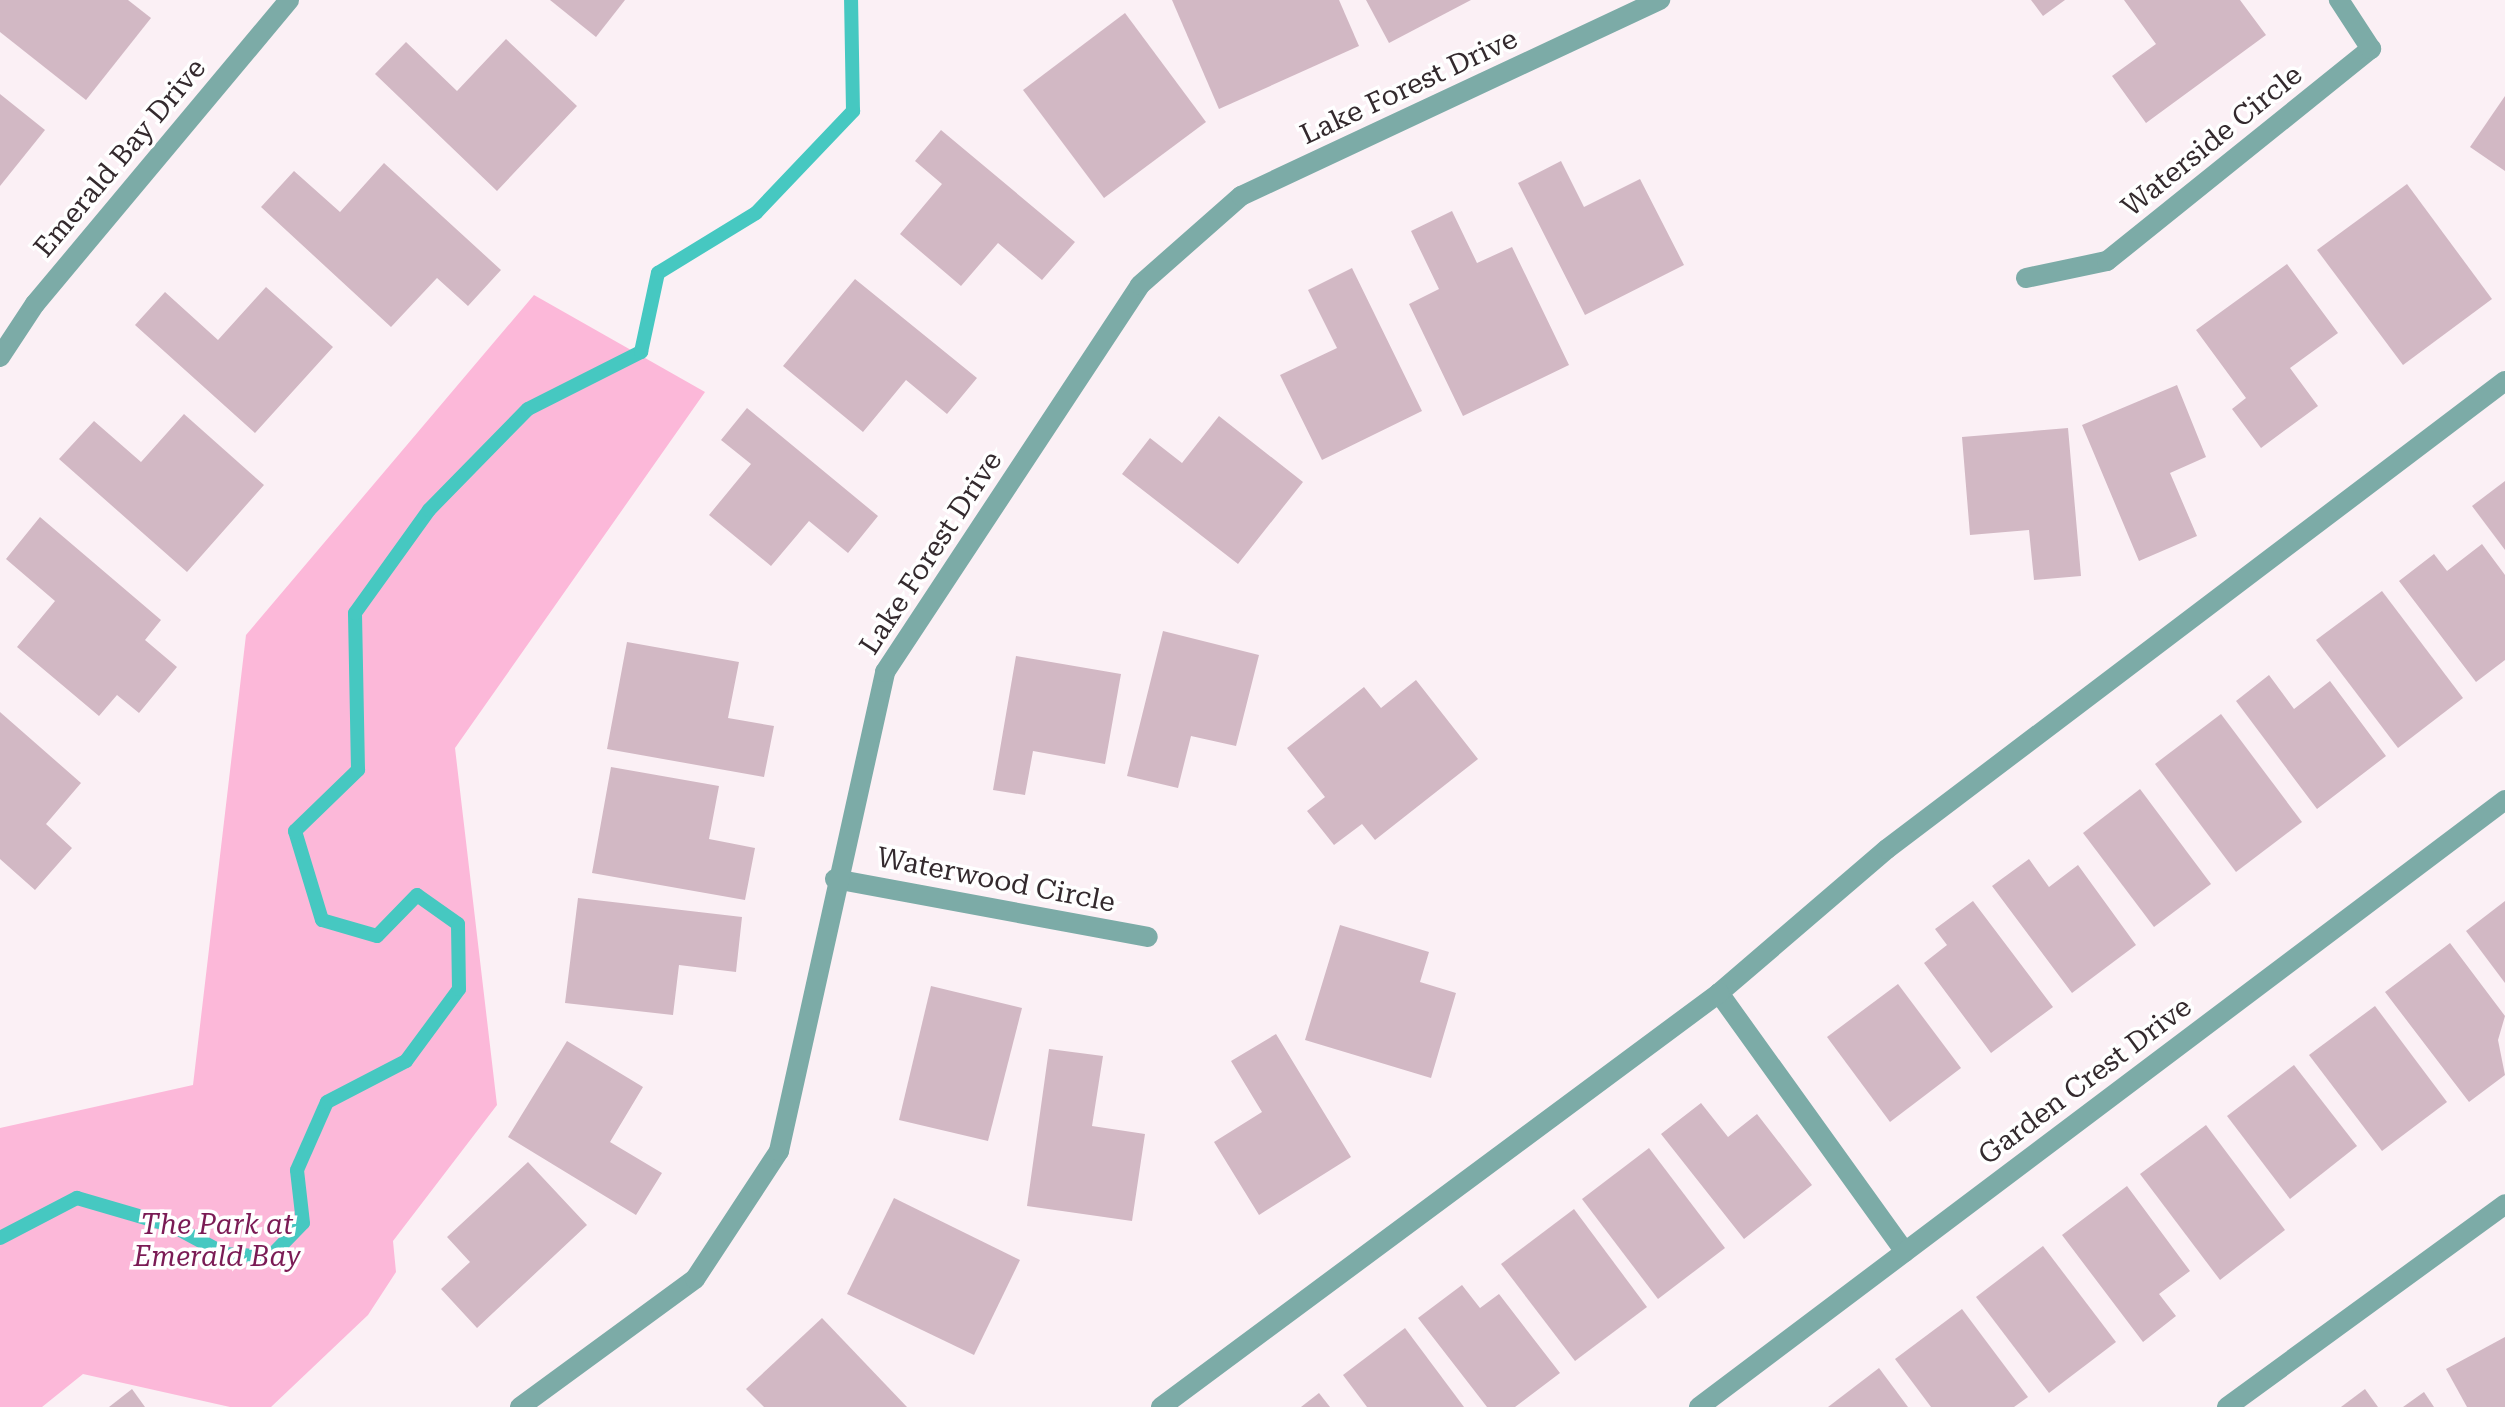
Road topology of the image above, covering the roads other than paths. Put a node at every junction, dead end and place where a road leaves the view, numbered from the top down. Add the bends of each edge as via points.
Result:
1 (289, 0) edge
2 (1660, 0) edge
3 (2339, 0) edge
4 (2026, 278) dead end
5 (0, 357) edge
6 (2505, 381) edge
7 (2505, 800) edge
8 (835, 879) junction
9 (1148, 937) dead end
10 (1719, 993) junction
11 (2505, 1204) edge
12 (1905, 1252) junction
13 (520, 1407) edge
14 (1161, 1407) edge
15 (1699, 1407) edge
16 (2227, 1407) edge

1 - 5 street, Emerald Bay Drive via 35,304
2 - 8 street, Lake Forest Drive via 1241,196 1140,285 885,672
3 - 4 street, Waterside Circle via 2371,49 2107,261
6 - 10 street via 1887,849
7 - 12 street, Garden Crest Drive
8 - 9 street, Waterwood Circle
8 - 13 street, Lake Forest Drive via 779,1151 695,1279
10 - 12 street
10 - 14 street
11 - 16 street
12 - 15 street, Garden Crest Drive

